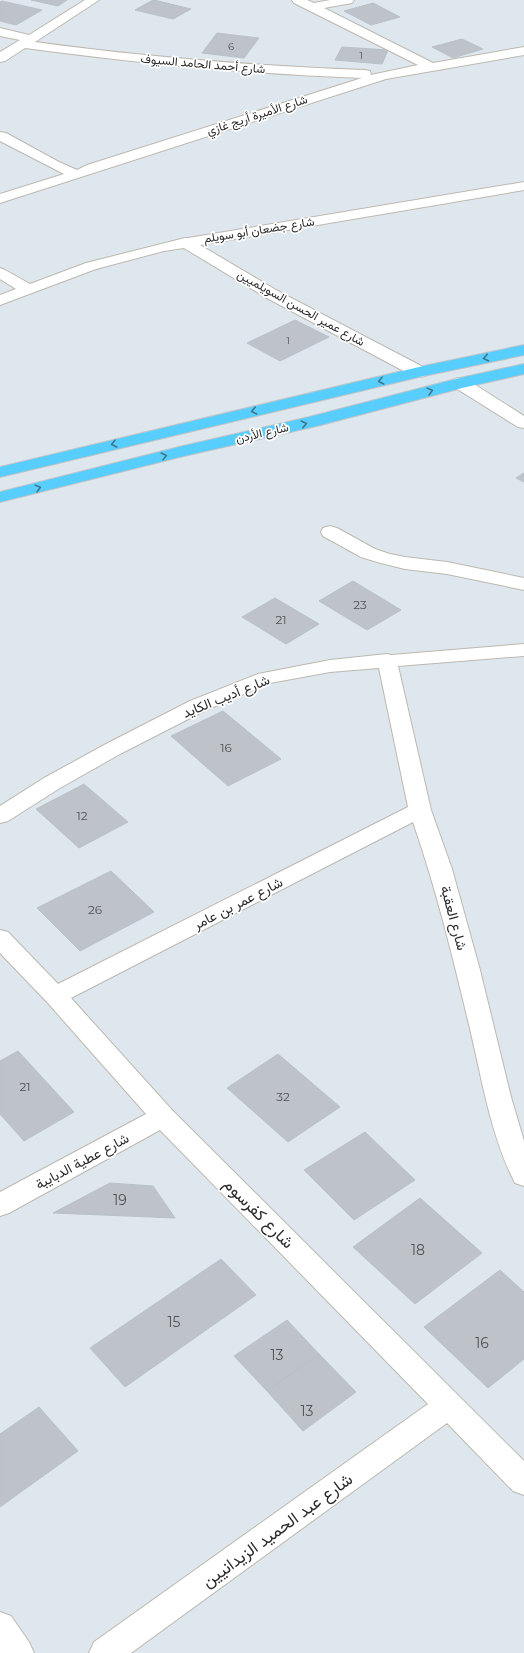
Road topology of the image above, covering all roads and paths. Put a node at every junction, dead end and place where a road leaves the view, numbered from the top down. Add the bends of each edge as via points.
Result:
1 (92, 0) edge
2 (298, 0) edge
3 (348, 0) edge
4 (314, 7) junction
5 (0, 32) edge
6 (27, 42) junction
7 (524, 51) edge
8 (0, 58) edge
9 (430, 66) junction
10 (384, 75) junction
11 (1, 136) edge
12 (77, 175) junction
13 (524, 186) edge
14 (0, 199) edge
15 (185, 242) junction
16 (0, 273) edge
17 (28, 289) junction
18 (0, 300) edge
19 (524, 350) edge
20 (524, 369) edge
21 (419, 372) junction
22 (460, 383) junction
23 (524, 423) edge
24 (0, 472) edge
25 (0, 498) edge
26 (330, 532) dead end
27 (524, 584) edge
28 (524, 650) edge
29 (387, 660) junction
30 (420, 810) junction
31 (0, 816) edge
32 (0, 938) edge
33 (55, 996) junction
34 (163, 1117) junction
35 (524, 1176) edge
36 (0, 1205) edge
37 (448, 1406) junction
38 (524, 1482) edge
39 (0, 1627) edge
40 (18, 1653) edge
41 (105, 1653) edge

1 - 6 street
2 - 4 street
3 - 4 street
4 - 9 street
5 - 6 street, شارع أحمد الحامد السيوف
6 - 8 street
6 - 10 street, شارع أحمد الحامد السيوف via 120,56 232,68
7 - 9 street, شارع الأميرة أريج غازي
9 - 10 street, شارع الأميرة أريج غازي
10 - 12 street, شارع الأميرة أريج غازي via 92,168
11 - 12 street
12 - 14 street, شارع الأميرة أريج غازي
13 - 15 street, شارع جضعان أبو سويلم
15 - 17 street, شارع جضعان أبو سويلم via 91,266
15 - 21 street, شارع عمير الحسن السويلميين via 310,314
16 - 17 street
17 - 18 street, شارع جضعان أبو سويلم
19 -> 21 highway, شارع الأردن
20 - 22 highway, شارع الأردن
21 -> 24 highway, شارع الأردن
22 - 23 street
25 -> 22 highway, شارع الأردن
26 - 27 street via 368,553 384,558
28 - 29 street, شارع أديب الكايد
29 - 30 street, شارع العقبة
29 - 31 street, شارع أديب الكايد via 296,671 265,678 236,689 196,706 113,749
30 - 33 street, شارع عمر بن عامر
30 - 35 street, شارع العقبة via 441,868 498,1096
32 - 33 street, شارع كفرسوم
33 - 34 street, شارع كفرسوم
34 - 36 street, شارع عطية الدبايبة
34 - 37 street, شارع كفرسوم
37 - 38 street, شارع كفرسوم
37 - 41 street, شارع عبد الحميد الزيدانيين
39 - 40 street

